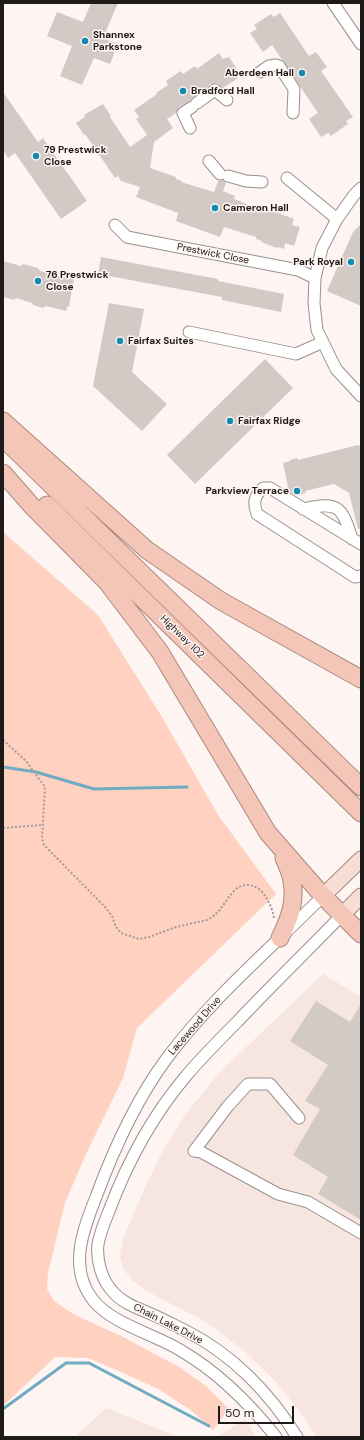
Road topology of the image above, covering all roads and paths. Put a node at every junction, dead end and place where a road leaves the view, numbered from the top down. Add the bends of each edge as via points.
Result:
1 (333, 3) edge
2 (361, 44) edge
3 (260, 72) dead end
4 (227, 100) dead end
5 (293, 113) dead end
6 (190, 128) dead end
7 (209, 161) dead end
8 (287, 178) dead end
9 (262, 182) dead end
10 (361, 188) edge
11 (337, 219) junction
12 (115, 225) dead end
13 (315, 278) junction
14 (189, 332) dead end
15 (323, 342) junction
16 (361, 396) edge
17 (3, 421) edge
18 (3, 438) edge
19 (3, 462) edge
20 (3, 473) edge
21 (303, 509) junction
22 (356, 542) edge
23 (361, 576) edge
24 (361, 679) edge
25 (3, 740) edge
26 (361, 787) edge
27 (361, 812) edge
28 (42, 825) junction
29 (3, 828) edge
30 (281, 850) junction
31 (361, 859) edge
32 (323, 896) junction
33 (361, 896) edge
34 (341, 916) junction
35 (274, 919) dead end
36 (361, 934) edge
37 (280, 938) junction
38 (299, 1118) dead end
39 (361, 1233) edge
40 (82, 1279) joint
41 (170, 1323) junction
42 (160, 1339) junction
43 (276, 1437) edge
44 (297, 1437) edge

1 - 2 street
3 - 5 street via 269,66 279,66 294,88
4 - 6 street via 215,90 183,113
7 - 9 street via 224,175
8 - 11 street
10 - 11 street
11 - 13 street via 322,248
12 - 13 street, Prestwick Close via 127,237 298,270
13 - 15 street via 317,330
14 - 15 street via 296,354
15 - 16 street via 336,369
17 - 24 highway via 147,550 221,601
18 - 26 highway, Highway 102
19 - 27 highway, Highway 102
20 - 30 highway via 107,582 160,652 268,833
21 - 22 street
21 - 22 street via 327,504 334,507 342,513
21 - 23 street via 270,488 263,488 259,492 254,505 256,514 355,577
25 - 28 path via 26,761 45,787
28 - 29 path
28 - 35 path via 44,845 106,908 116,928 128,937 149,937 176,927 207,920 223,907 235,890 247,885 260,890 270,904
30 - 32 highway
30 - 37 highway via 292,881 293,900 291,914
31 - 32 main road, Lacewood Drive
32 - 34 highway
32 - 37 street, Lacewood Drive
33 - 34 main road
34 - 36 highway
34 - 41 street, Chain Lake Drive via 186,1076 165,1103 125,1173 102,1228 98,1245 103,1278 114,1293 130,1305
37 - 40 street, Lacewood Drive via 188,1032 166,1060 144,1095 122,1135 85,1225 79,1246
38 - 39 street via 270,1084 248,1084 194,1151 201,1152 278,1194 308,1202
40 - 42 street, Chain Lake Drive via 89,1295 105,1312
41 - 42 street
41 - 44 street, Chain Lake Drive via 206,1343 238,1367 278,1409
42 - 43 street, Chain Lake Drive via 198,1361 224,1381 243,1398

